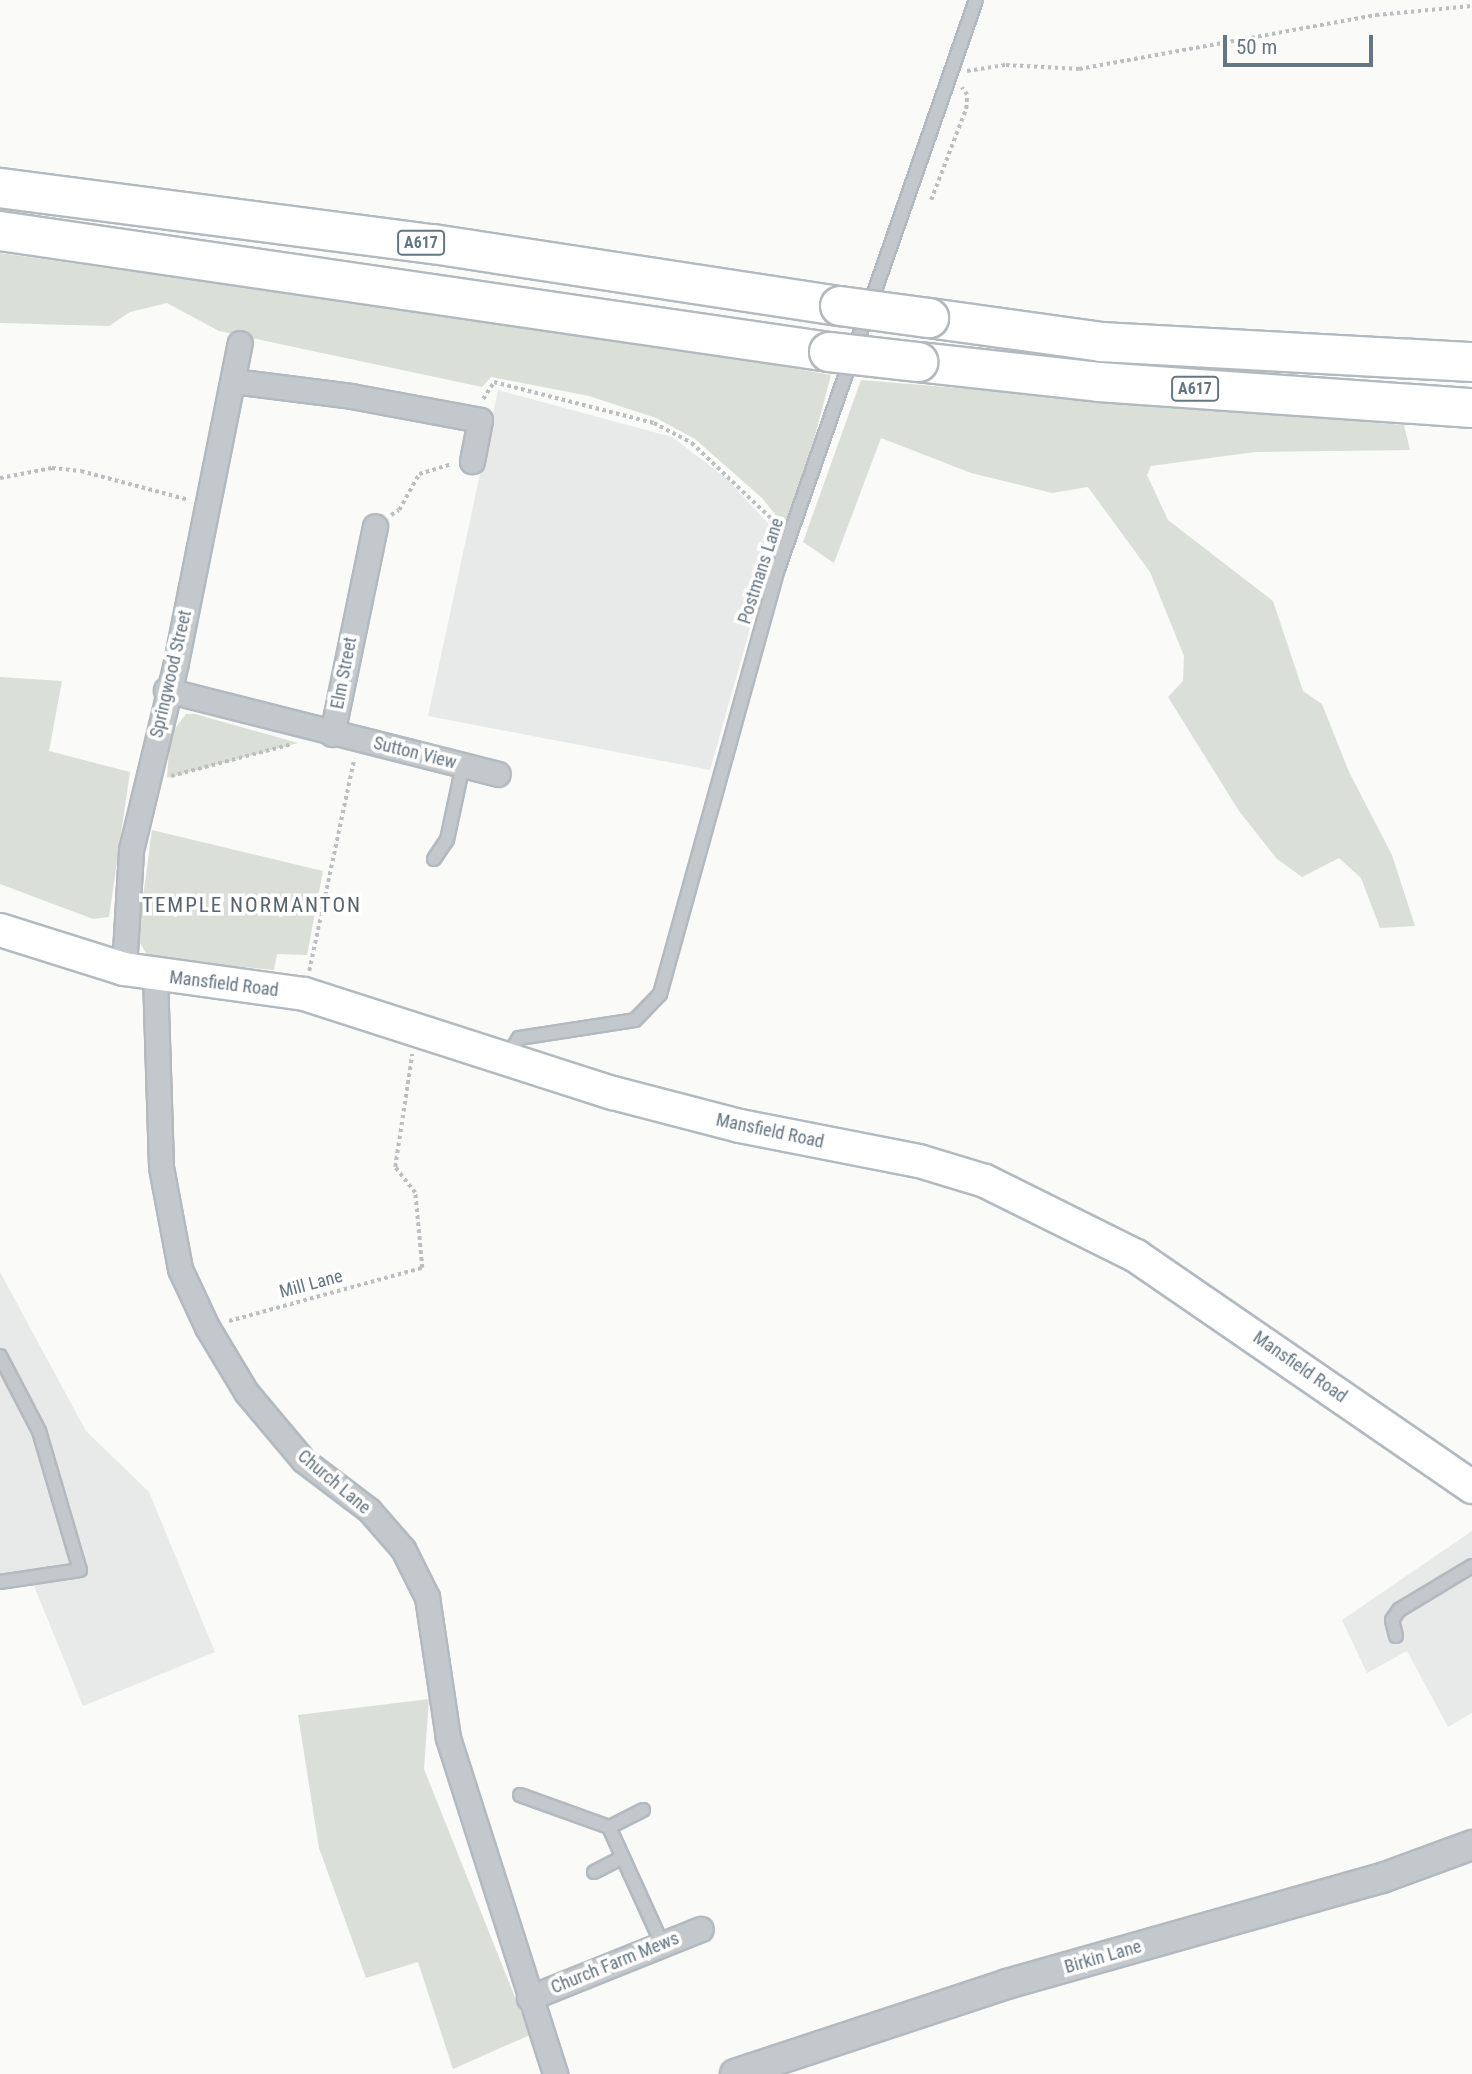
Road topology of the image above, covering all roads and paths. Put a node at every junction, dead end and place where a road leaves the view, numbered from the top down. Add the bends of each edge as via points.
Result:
1 (976, 0) edge
2 (1472, 6) edge
3 (951, 71) junction
4 (0, 188) edge
5 (931, 200) dead end
6 (0, 231) edge
7 (240, 342) dead end
8 (1472, 362) edge
9 (233, 381) junction
10 (1472, 408) edge
11 (471, 419) junction
12 (472, 461) joint
13 (0, 478) edge
14 (208, 505) junction
15 (375, 526) joint
16 (789, 539) junction
17 (166, 690) junction
18 (332, 734) junction
19 (358, 739) junction
20 (463, 765) junction
21 (498, 774) dead end
22 (145, 783) junction
23 (434, 859) dead end
24 (0, 930) edge
25 (124, 969) junction
26 (155, 975) junction
27 (304, 993) junction
28 (412, 1026) junction
29 (508, 1056) junction
30 (207, 1327) junction
31 (0, 1356) edge
32 (1472, 1487) edge
33 (1472, 1566) edge
34 (0, 1582) edge
35 (1396, 1636) dead end
36 (520, 1795) dead end
37 (643, 1810) dead end
38 (609, 1827) junction
39 (1472, 1845) edge
40 (622, 1858) junction
41 (594, 1872) dead end
42 (701, 1928) dead end
43 (662, 1944) junction
44 (529, 1998) junction
45 (555, 2074) edge
46 (735, 2074) edge

1 - 3 lane, Postmans Lane
2 - 3 path via 1376,15 1079,69 1006,65
3 - 5 path via 967,96 966,109
3 - 16 lane, Postmans Lane
4 - 8 highway, A617, bridge via 419,242 1101,342
6 - 10 highway, A617, bridge via 829,352 1099,382
7 - 9 street, Springwood Street
9 - 11 street via 351,396
9 - 14 street, Springwood Street
11 - 12 street via 480,420
11 - 16 path via 494,382 654,424 692,443 759,502
12 - 15 path via 435,466 419,474 399,510
13 - 14 path via 52,468 81,471
14 - 17 street, Springwood Street via 176,662
15 - 18 street, Elm Street
16 - 29 lane, Postmans Lane via 660,994 635,1020 519,1038
17 - 18 street, Elm Street
17 - 22 street, Springwood Street
18 - 19 street, Sutton View
18 - 22 path
19 - 20 street, Sutton View
19 - 27 path
20 - 21 street, Sutton View
20 - 23 lane via 447,840
22 - 25 street, Springwood Street via 131,850
24 - 25 main road, Mansfield Road
25 - 26 main road, Mansfield Road
26 - 27 main road, Mansfield Road
26 - 30 street, Church Lane via 161,1167 180,1269
27 - 28 main road, Mansfield Road
28 - 29 main road, Mansfield Road
28 - 30 path, Mill Lane via 395,1167 415,1193 422,1268
29 - 32 main road, Mansfield Road via 625,1097 740,1126 919,1161 985,1181 1136,1256
30 - 44 street, Church Lane via 246,1392 303,1460 369,1510 409,1561 426,1597 448,1738
31 - 34 lane via 39,1431 80,1570
33 - 35 lane via 1399,1610 1392,1620
36 - 38 lane
37 - 38 lane
38 - 40 lane
39 - 46 street, Birkin Lane via 1382,1878 1007,1984
40 - 41 lane
40 - 43 lane
42 - 43 street, Church Farm Mews
43 - 44 street, Church Farm Mews
44 - 45 street, Church Lane

